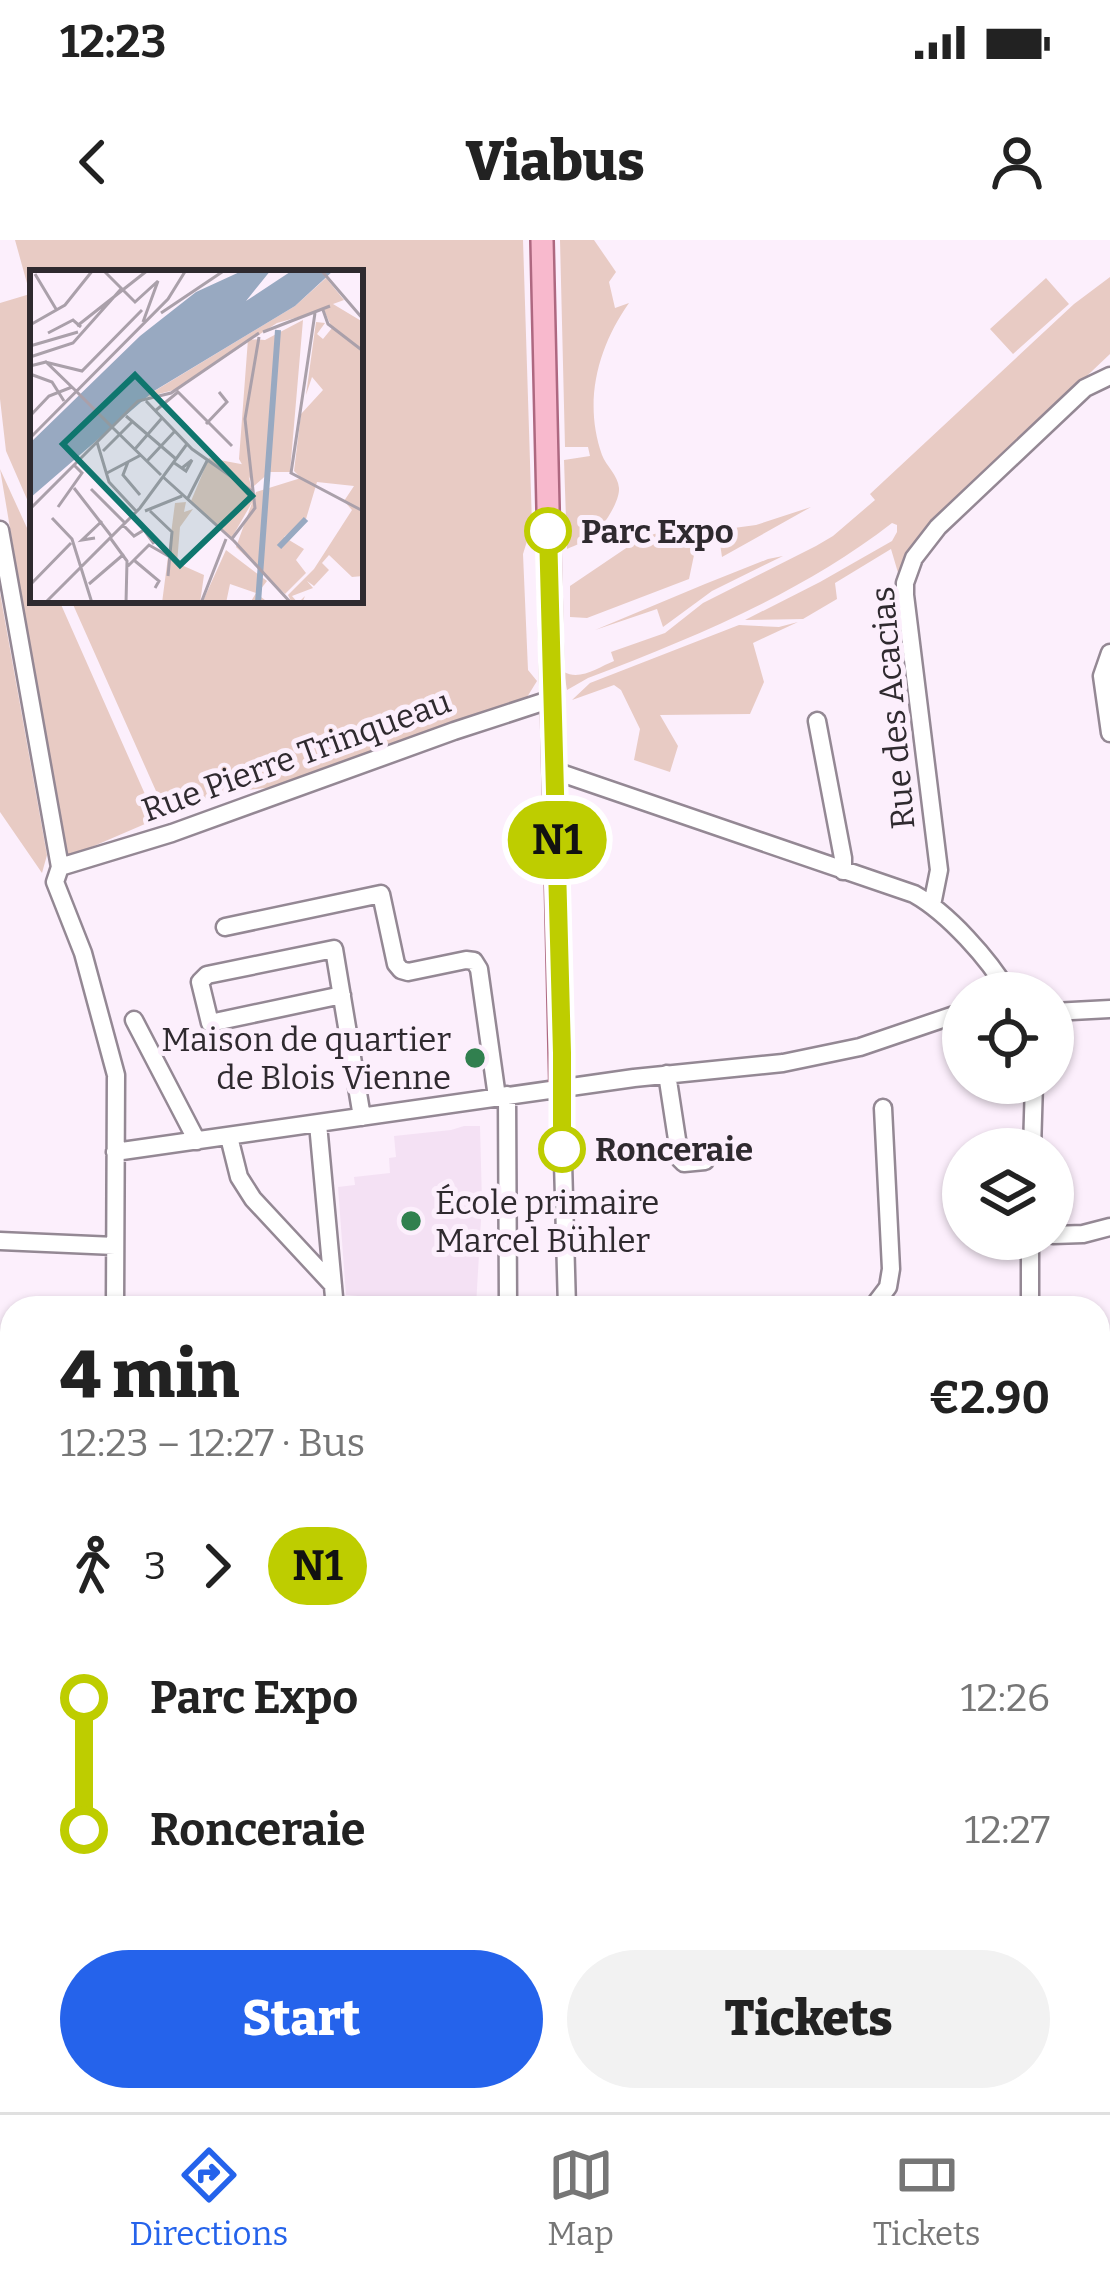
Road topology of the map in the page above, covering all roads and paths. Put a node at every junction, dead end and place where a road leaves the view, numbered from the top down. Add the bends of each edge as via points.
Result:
1 (542, 240) edge
2 (1110, 376) edge
3 (0, 530) edge
4 (1110, 653) edge
5 (551, 699) junction
6 (817, 721) dead end
7 (1110, 733) edge
8 (555, 771) junction
9 (60, 867) junction
10 (843, 871) junction
11 (932, 905) junction
12 (225, 927) dead end
13 (994, 972) edge
14 (342, 995) junction
15 (1110, 1009) edge
16 (1074, 1011) edge
17 (942, 1019) edge
18 (134, 1020) dead end
19 (668, 1074) junction
20 (562, 1088) junction
21 (502, 1096) junction
22 (883, 1108) dead end
23 (362, 1117) junction
24 (318, 1124) junction
25 (229, 1137) junction
26 (197, 1142) junction
27 (115, 1152) junction
28 (705, 1161) dead end
29 (1110, 1227) edge
30 (1074, 1234) edge
31 (0, 1241) edge
32 (115, 1246) junction
33 (1030, 1260) edge
34 (332, 1286) junction
35 (115, 1296) edge
36 (333, 1296) edge
37 (508, 1296) edge
38 (567, 1296) edge
39 (881, 1296) edge
40 (1030, 1296) edge

1 - 5 main road
2 - 11 street, Rue des Acacias via 1084,388 976,490 908,570 939,870
3 - 9 street
4 - 7 street via 1102,676
5 - 8 main road
5 - 9 street, Rue Pierre Trinqueau
6 - 10 street
8 - 10 street
8 - 20 main road
9 - 27 street via 55,882 116,1075
10 - 11 street
11 - 13 street
12 - 21 street via 381,894 401,970 466,959 479,969
14 - 14 street via 334,950 200,982 210,1023
14 - 23 street
15 - 16 street
17 - 19 street via 783,1063
18 - 26 street
19 - 20 street
19 - 28 street via 680,1159
20 - 21 street
20 - 38 street
21 - 23 street
21 - 37 street
22 - 39 street via 891,1269
23 - 24 street
24 - 25 street
24 - 34 street
25 - 26 street
25 - 34 street via 239,1178
26 - 27 street
27 - 32 street
29 - 30 street
31 - 32 street
32 - 35 street
33 - 40 street
34 - 36 street

